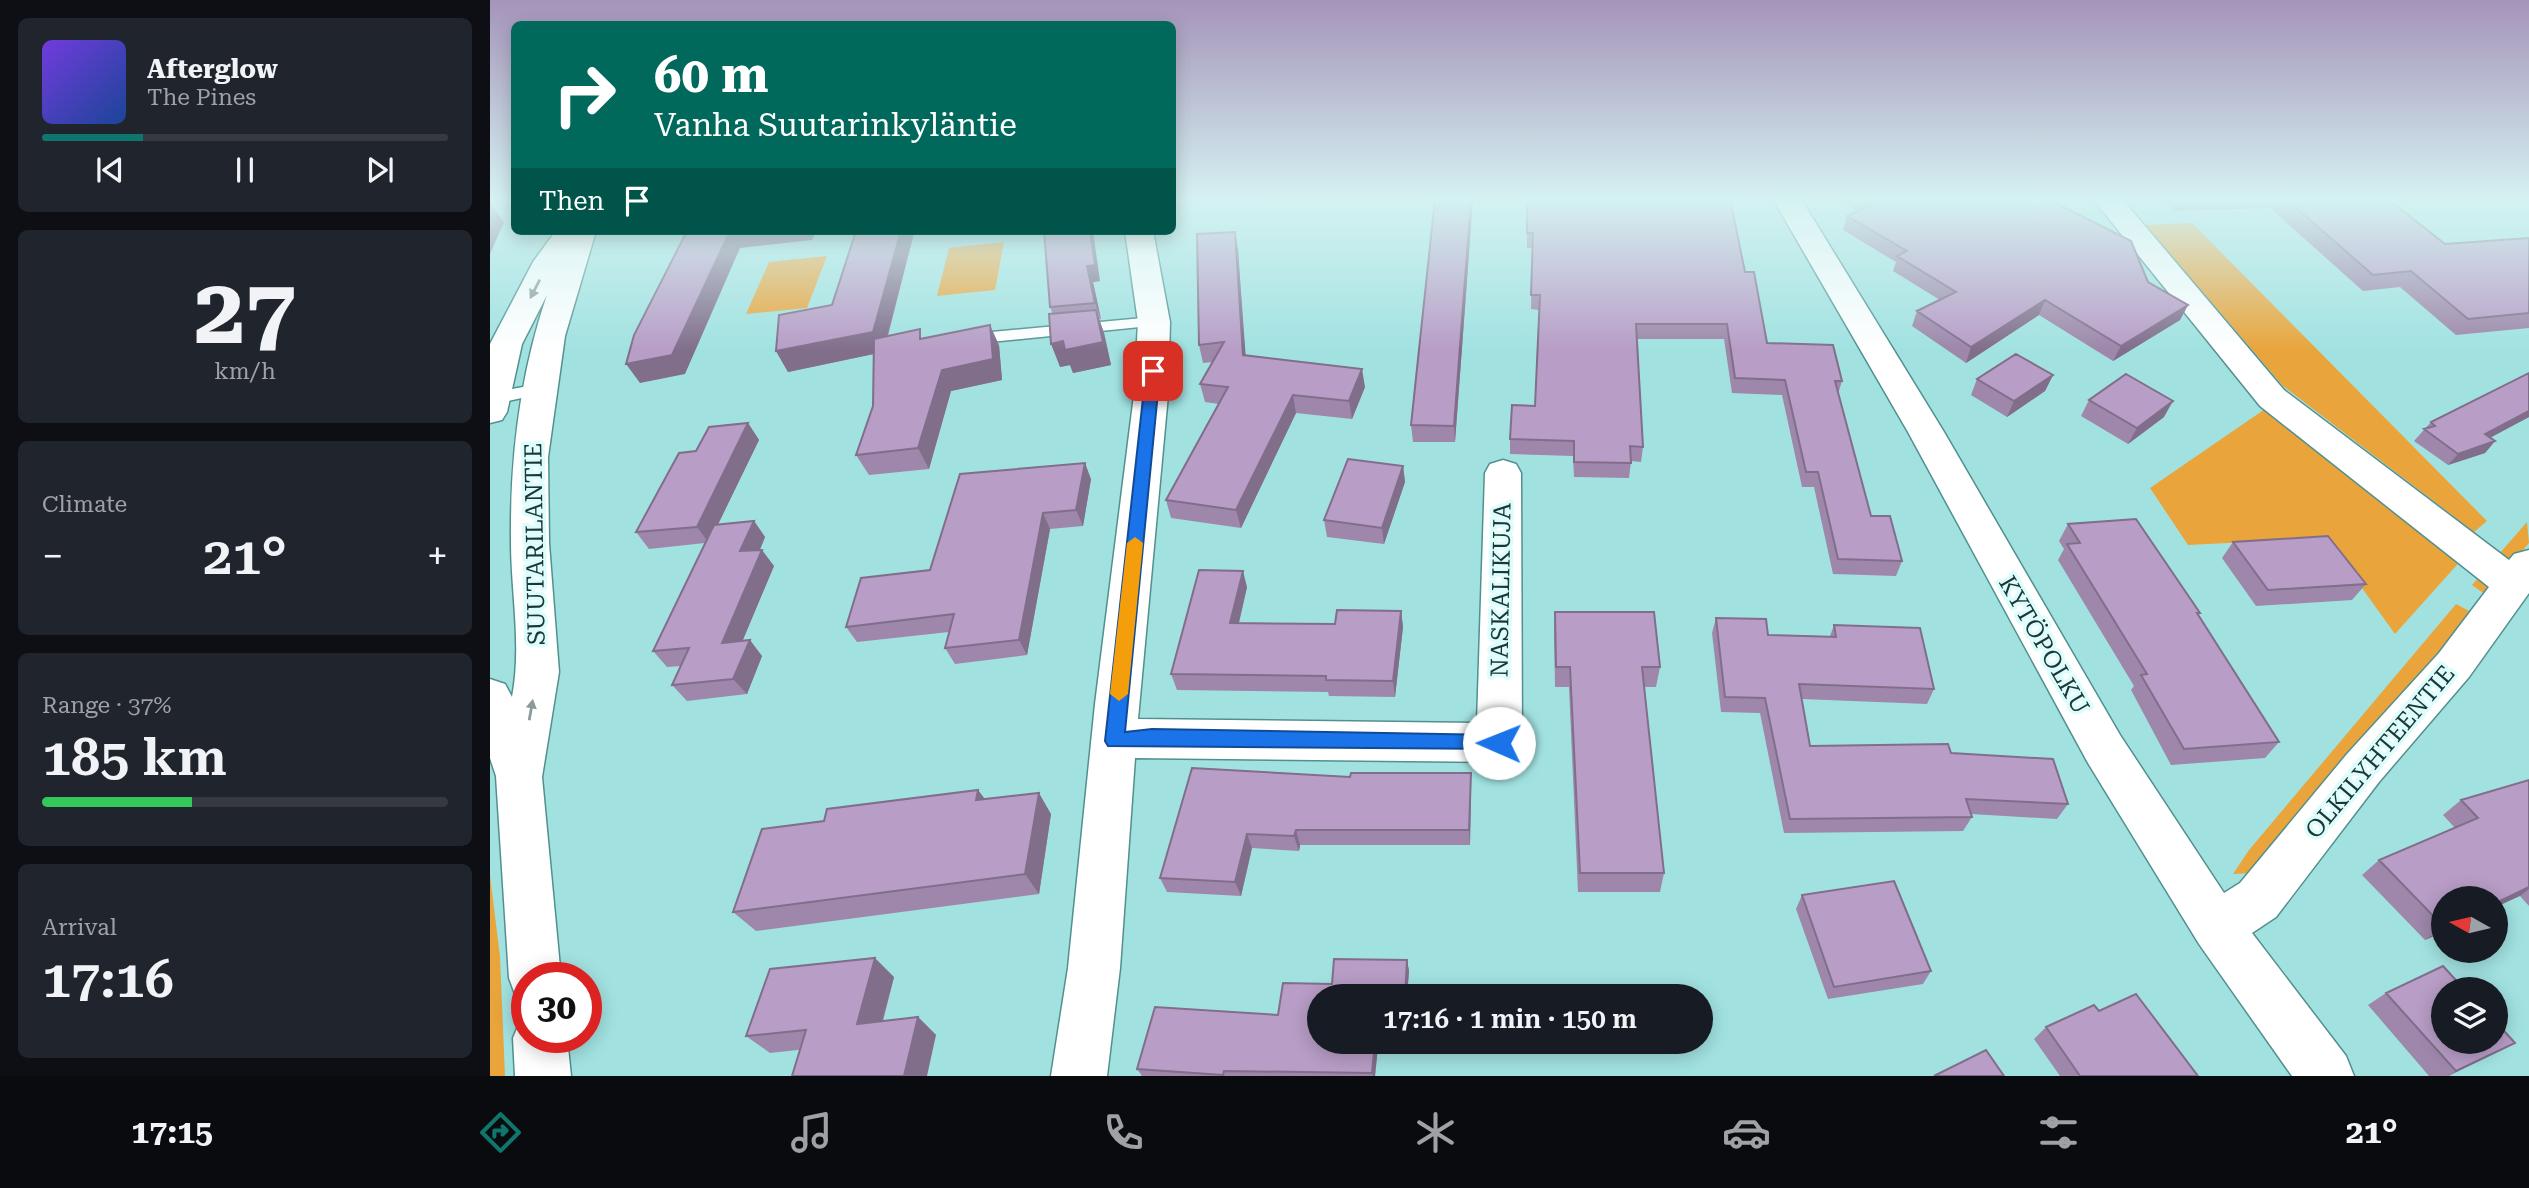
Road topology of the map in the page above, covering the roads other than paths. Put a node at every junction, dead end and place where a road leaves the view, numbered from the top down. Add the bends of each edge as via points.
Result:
1 (557, 249) edge
2 (576, 249) edge
3 (1142, 249) edge
4 (1817, 249) edge
5 (2149, 249) edge
6 (1154, 322) junction
7 (950, 340) edge
8 (538, 389) junction
9 (491, 403) edge
10 (1503, 473) dead end
11 (2520, 572) edge
12 (490, 697) edge
13 (1115, 741) junction
14 (519, 777) junction
15 (2217, 927) junction
16 (534, 962) edge
17 (541, 1053) edge
18 (543, 1076) edge
19 (1079, 1076) edge
20 (2326, 1076) edge

1 -> 9 street via 506,344
2 - 8 street, SUUTARILANTIE
3 - 6 street
4 - 15 street, KYTÖPOLKU via 1926,432 2104,749
5 - 11 street via 2272,398
6 - 7 lane
6 - 13 street via 1151,395
8 - 9 lane
14 -> 8 street, SUUTARILANTIE via 538,672 530,543 530,457
10 - 13 street, NASKALIKUJA via 1499,743 1152,737
11 - 15 street, OLKILYHTEENTIE via 2454,665 2363,768 2258,900
12 - 14 street, SUUTARILANTIE
13 - 19 street
14 - 16 street, SUUTARILANTIE
15 - 20 street, KYTÖPOLKU
17 - 18 street

